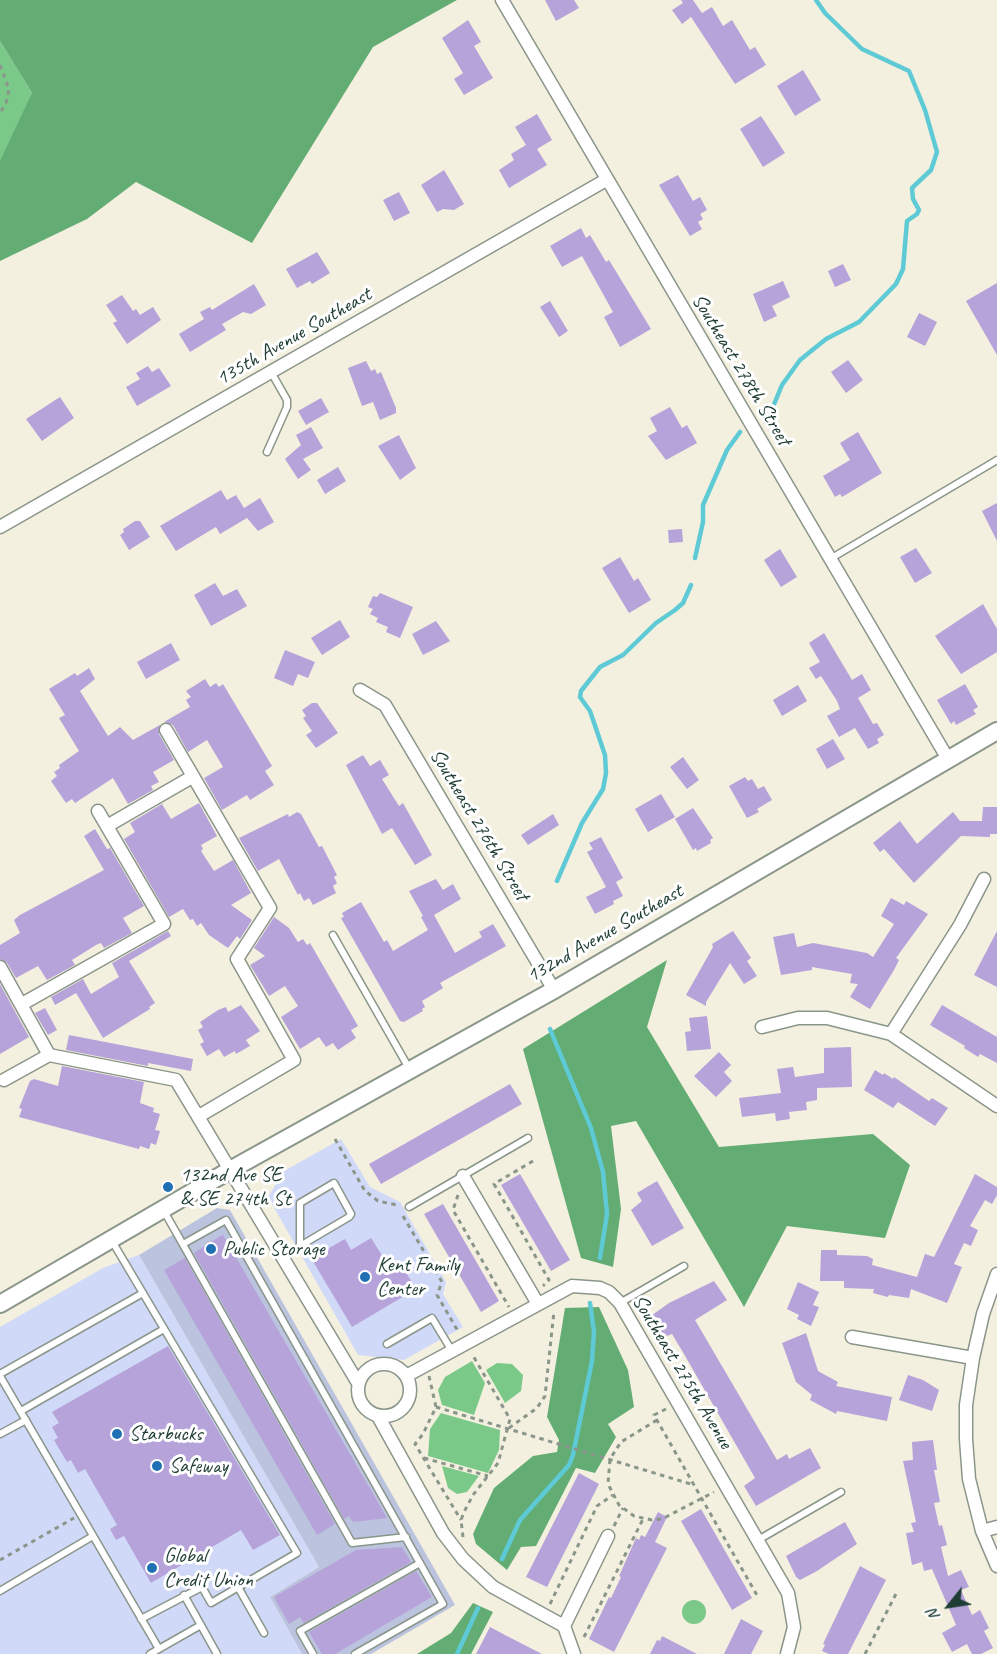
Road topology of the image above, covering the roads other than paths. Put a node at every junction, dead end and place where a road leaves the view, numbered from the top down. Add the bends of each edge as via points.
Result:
1 (502, 0) edge
2 (606, 180) junction
3 (271, 372) junction
4 (267, 452) dead end
5 (997, 460) edge
6 (0, 527) edge
7 (830, 559) junction
8 (360, 690) dead end
9 (166, 730) dead end
10 (997, 731) edge
11 (948, 759) junction
12 (192, 777) junction
13 (98, 811) dead end
14 (107, 826) junction
15 (984, 879) dead end
16 (333, 935) dead end
17 (0, 967) edge
18 (554, 990) junction
19 (22, 1004) junction
20 (762, 1027) dead end
21 (891, 1034) junction
22 (49, 1054) junction
23 (410, 1070) junction
24 (4, 1080) dead end
25 (997, 1106) edge
26 (199, 1116) junction
27 (528, 1138) dead end
28 (232, 1169) junction
29 (463, 1176) junction
30 (409, 1207) dead end
31 (163, 1210) junction
32 (112, 1241) junction
33 (183, 1244) junction
34 (300, 1246) junction
35 (283, 1256) junction
36 (684, 1266) dead end
37 (997, 1274) edge
38 (143, 1293) junction
39 (620, 1303) junction
40 (0, 1304) edge
41 (538, 1304) junction
42 (164, 1329) junction
43 (852, 1337) dead end
44 (387, 1344) dead end
45 (452, 1351) junction
46 (973, 1358) junction
47 (406, 1376) junction
48 (1, 1379) edge
49 (358, 1383) junction
50 (21, 1411) junction
51 (378, 1416) junction
52 (26, 1419) junction
53 (0, 1434) edge
54 (841, 1492) dead end
55 (997, 1527) edge
56 (982, 1531) junction
57 (93, 1536) junction
58 (608, 1536) road end
59 (405, 1537) junction
60 (758, 1540) junction
61 (420, 1563) junction
62 (997, 1566) edge
63 (238, 1587) junction
64 (0, 1591) edge
65 (184, 1595) junction
66 (141, 1619) junction
67 (201, 1624) junction
68 (564, 1626) junction
69 (264, 1633) dead end
70 (159, 1649) junction
71 (150, 1654) edge
72 (217, 1654) edge
73 (313, 1654) edge
74 (355, 1654) edge
75 (574, 1654) edge
76 (787, 1654) edge

1 - 2 street, Southeast 278th Street
2 - 3 street, 135th Avenue Southeast
2 - 7 street, Southeast 278th Street
3 - 4 lane via 287,407
3 - 6 street, 135th Avenue Southeast
5 - 7 lane
7 - 11 street, Southeast 278th Street
8 - 18 street, Southeast 276th Street via 385,705
9 - 12 street
10 - 11 main road, 132nd Avenue Southeast
11 - 18 main road, 132nd Avenue Southeast
12 - 14 street
12 - 26 street via 270,908 237,959 294,1059
13 - 14 street
14 - 19 street via 164,924
15 - 21 street via 960,926
16 - 23 lane
17 - 19 street
18 - 23 main road, 132nd Avenue Southeast
19 - 22 street
20 - 21 street via 798,1018 827,1018
21 - 25 street
22 - 24 street
22 - 26 street via 176,1080
23 - 28 main road, 132nd Avenue Southeast
26 - 28 street
27 - 29 lane
28 - 31 main road, 132nd Avenue Southeast
28 - 35 street
29 - 30 lane
29 - 41 street
31 - 32 main road, 132nd Avenue Southeast
31 - 33 lane
32 - 38 lane
32 - 40 main road, 132nd Avenue Southeast
33 - 59 lane via 352,1543
33 - 59 lane via 226,1220
34 - 34 lane via 351,1214 334,1183 300,1203
34 - 35 lane
35 - 49 street
36 - 39 lane
37 - 46 street
38 - 42 lane
38 - 48 lane
39 - 41 street, Southeast 275th Avenue via 600,1288 572,1286
39 - 60 street, Southeast 275th Avenue
41 - 45 street, Southeast 275th Avenue
42 - 50 lane
42 - 63 lane via 297,1553
43 - 46 street
44 - 45 lane via 432,1318
45 - 47 street, Southeast 275th Avenue
46 - 56 street via 966,1439 969,1479
47 - 49 street via 384,1364 368,1369
47 - 51 street via 410,1394 407,1402 395,1414
48 - 50 lane
49 - 51 street via 364,1407
50 - 52 lane
51 - 68 street via 443,1533 463,1559 493,1587
52 - 53 lane
52 - 57 lane
54 - 60 lane
55 - 56 street
56 - 62 street
57 - 64 lane
57 - 66 lane
58 - 68 street
59 - 61 lane
60 - 76 street, Southeast 275th Avenue via 788,1593 794,1628
61 - 73 lane via 300,1630
61 - 74 lane via 443,1604
63 - 65 lane via 211,1603 202,1587
63 - 69 lane
65 - 66 lane
65 - 67 lane
66 - 70 lane
67 - 70 lane
67 - 72 lane
68 - 75 street
70 - 71 lane

